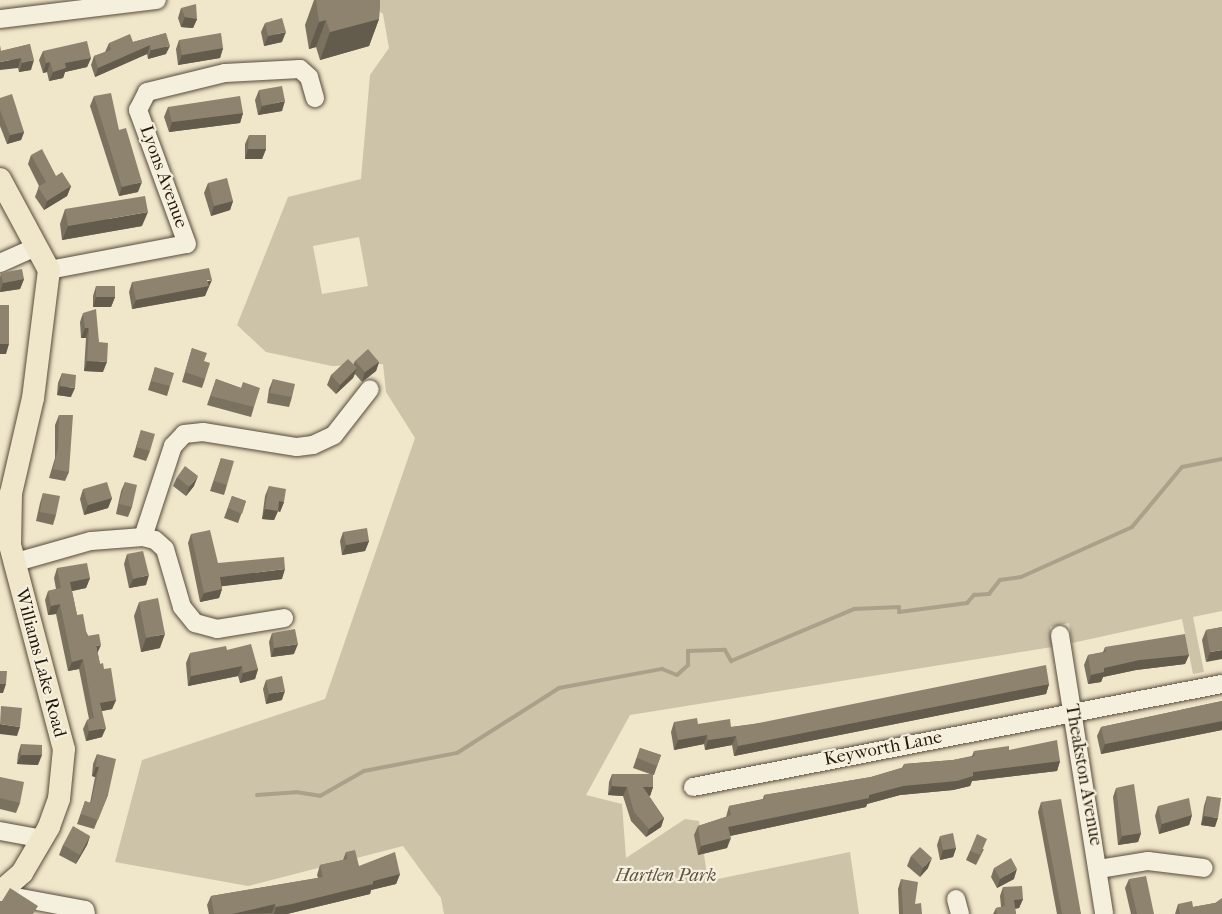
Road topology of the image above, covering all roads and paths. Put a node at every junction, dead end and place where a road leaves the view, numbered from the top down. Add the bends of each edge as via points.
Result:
1 (158, 0) edge
2 (0, 19) edge
3 (315, 98) dead end
4 (0, 179) edge
5 (36, 247) junction
6 (0, 263) edge
7 (49, 270) junction
8 (370, 389) dead end
9 (142, 537) junction
10 (13, 562) junction
11 (284, 618) dead end
12 (1060, 635) dead end
13 (1222, 684) edge
14 (1072, 710) junction
15 (693, 787) dead end
16 (0, 831) edge
17 (43, 839) junction
18 (1204, 868) dead end
19 (1099, 869) junction
20 (0, 892) edge
21 (86, 914) edge
22 (1104, 914) edge

1 - 2 street
3 - 7 street, Lyons Avenue via 309,77 300,69 225,73 143,95 138,110 187,244
4 - 5 main road
5 - 6 street
5 - 7 main road
7 - 10 main road, Williams Lake Road via 33,398 11,493
8 - 9 street via 334,435 313,445 297,447 203,432 184,434 173,446
9 - 10 street via 91,541
9 - 11 street via 155,540 165,549 182,607 195,623 217,629
10 - 17 main road, Williams Lake Road via 64,749 59,799
12 - 14 street, Theakston Avenue
13 - 14 street, Keyworth Lane
14 - 15 street, Keyworth Lane
14 - 19 street, Theakston Avenue
16 - 17 street
17 - 20 main road, Williams Lake Road via 22,873
18 - 19 street via 1148,861
19 - 22 street, Theakston Avenue
20 - 21 street via 85,910

